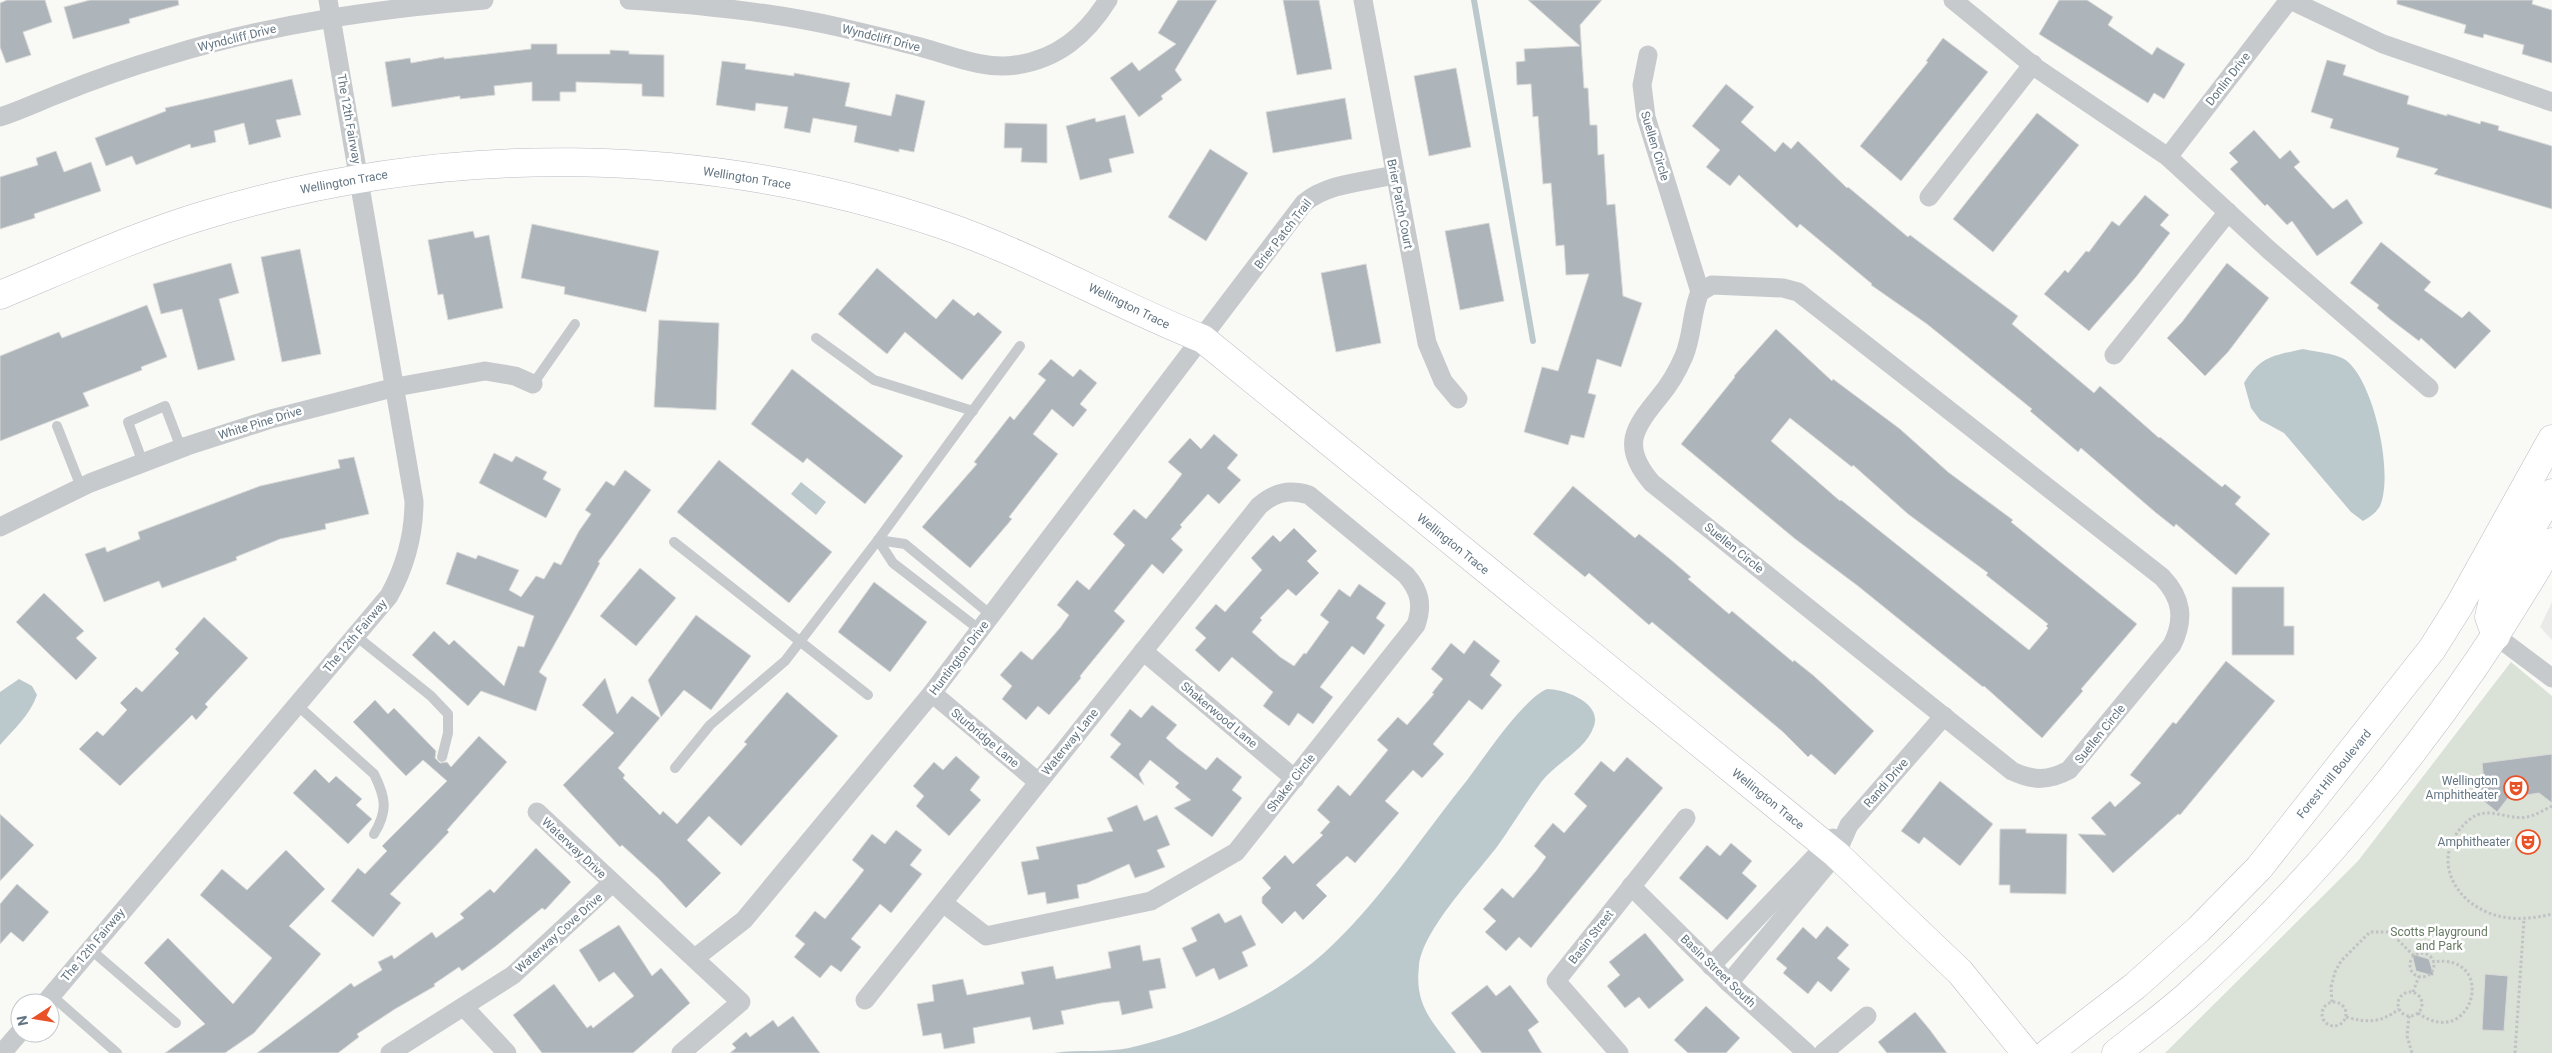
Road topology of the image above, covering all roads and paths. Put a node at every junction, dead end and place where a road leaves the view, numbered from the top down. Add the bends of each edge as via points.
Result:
1 (484, 0) edge
2 (629, 0) edge
3 (1108, 0) edge
4 (1363, 0) edge
5 (1953, 0) edge
6 (2289, 0) edge
7 (330, 8) edge
8 (1648, 55) dead end
9 (2032, 64) junction
10 (2552, 102) edge
11 (0, 117) edge
12 (2168, 157) junction
13 (1394, 176) junction
14 (359, 178) junction
15 (1929, 197) dead end
16 (2228, 212) junction
17 (1700, 292) junction
18 (0, 295) edge
19 (575, 324) dead end
20 (816, 338) dead end
21 (1203, 339) junction
22 (1020, 346) dead end
23 (2114, 355) dead end
24 (533, 384) joint
25 (396, 387) junction
26 (2429, 388) dead end
27 (1458, 399) dead end
28 (973, 411) junction
29 (57, 426) dead end
30 (2552, 439) edge
31 (181, 448) junction
32 (144, 463) junction
33 (81, 487) junction
34 (1282, 492) joint
35 (2552, 493) edge
36 (0, 527) edge
37 (878, 540) junction
38 (674, 542) dead end
39 (2552, 542) edge
40 (985, 623) junction
41 (356, 636) junction
42 (2496, 636) junction
43 (800, 642) junction
44 (1143, 651) junction
45 (2552, 678) edge
46 (932, 693) junction
47 (868, 695) dead end
48 (297, 705) junction
49 (1944, 716) junction
50 (442, 757) dead end
51 (675, 768) dead end
52 (1295, 779) junction
53 (1038, 782) junction
54 (2552, 806) edge
55 (537, 812) dead end
56 (1686, 818) dead end
57 (374, 834) dead end
58 (1830, 849) junction
59 (612, 883) junction
60 (1631, 886) junction
61 (942, 903) junction
62 (2552, 914) edge
63 (2524, 919) junction
64 (90, 949) junction
65 (2414, 956) junction
66 (695, 958) junction
67 (2433, 962) junction
68 (1711, 966) junction
69 (2419, 976) junction
70 (1729, 984) junction
71 (2413, 992) junction
72 (53, 993) edge
73 (865, 1000) dead end
74 (2332, 1002) junction
75 (60, 1008) edge
76 (464, 1008) junction
77 (2399, 1009) junction
78 (2418, 1013) junction
79 (1867, 1016) dead end
80 (2409, 1016) junction
81 (2346, 1017) junction
82 (176, 1023) dead end
83 (11, 1043) edge
84 (2, 1053) edge
85 (117, 1053) edge
86 (390, 1053) edge
87 (506, 1053) edge
88 (681, 1053) edge
89 (1619, 1053) edge
90 (1807, 1053) edge
91 (1824, 1053) edge
92 (2026, 1053) edge
93 (2048, 1053) edge
94 (2116, 1053) edge
95 (2412, 1053) edge
96 (2515, 1053) edge

1 - 7 street, Wyndcliff Drive
2 - 3 street, Wyndcliff Drive via 763,14 841,28 971,62 1000,66 1043,58 1064,48 1087,29
4 - 13 street, Brier Patch Court
5 - 9 street
6 - 10 street via 2383,44
6 - 12 street, Donlin Drive
7 - 11 street, Wyndcliff Drive via 92,81
7 - 14 street, The 12th Fairway
8 - 17 street, Suellen Circle via 1642,85 1646,117
9 - 12 street
9 - 15 street
12 - 16 street
13 - 21 street, Brier Patch Trail via 1328,189 1304,203
13 - 27 street, Brier Patch Court via 1427,343 1443,381
14 - 18 street, Wellington Trace via 204,215
14 - 21 street, Wellington Trace via 494,163 578,162 726,173 799,186 899,212 1004,248 1146,316
14 - 25 street, The 12th Fairway
16 - 23 street
16 - 26 street
17 - 49 street, Suellen Circle via 1694,305 1690,337 1678,368 1636,427 1636,457 1642,471 1652,483
17 - 49 street, Suellen Circle via 1712,285 1783,288 1798,292 2172,587 2179,601 2181,616 2179,631 2172,645 2070,770 2041,780 2026,778 2012,771
19 - 24 lane
20 - 28 lane via 874,380
21 - 40 street, Huntington Drive
21 - 58 street, Wellington Trace
22 - 28 lane
24 - 25 street, White Pine Drive via 508,374 485,371
25 - 31 street, White Pine Drive via 271,419
25 - 41 street, The 12th Fairway via 414,501 410,544 402,571 389,596
28 - 37 lane
29 - 33 lane
30 - 93 street, Forest Hill Boulevard via 2432,649 2259,868 2199,929 2135,986
31 - 32 street, White Pine Drive
31 - 32 lane via 165,406 128,422
32 - 33 street, White Pine Drive
33 - 36 street, White Pine Drive
34 - 44 street, Waterway Lane via 1259,506
34 - 52 street, Shaker Circle via 1296,491 1309,495 1406,575 1420,598 1416,625
35 - 42 street via 2496,587 2489,617
37 - 40 lane via 893,563
37 - 40 lane via 905,544
37 - 43 lane
38 - 43 lane
39 - 42 street
40 - 46 street, Huntington Drive
41 - 48 street, The 12th Fairway
41 - 50 lane via 431,696 448,714 448,733
42 - 45 street
42 - 94 street via 2380,792 2310,871 2186,996
43 - 47 lane
43 - 51 lane via 786,661 710,726
44 - 52 street, Shakerwood Lane
44 - 53 street, Waterway Lane
46 - 53 street, Sturbridge Lane
46 - 66 street, Huntington Drive via 744,920
48 - 57 lane via 374,774 384,804 384,818
48 - 64 street, The 12th Fairway
49 - 58 street, Randi Drive
52 - 61 street, Shaker Circle via 1236,852 1151,901 986,936
53 - 61 street, Waterway Lane
54 - 63 path via 2526,817 2486,812 2469,819 2454,838 2446,860 2450,879 2463,898 2480,909 2503,917
55 - 59 street, Waterway Drive
56 - 60 street, Basin Street
58 - 68 street
58 - 70 street
58 - 92 street, Wellington Trace via 1960,972
59 - 66 street, Waterway Cove Drive
59 - 76 street, Waterway Cove Drive via 513,974
60 - 68 street, Basin Street South
60 - 89 street, Basin Street via 1556,981
61 - 73 street, Waterway Lane
62 - 63 path
63 - 96 path
64 - 72 street, The 12th Fairway
64 - 82 lane
65 - 67 path via 2425,954
65 - 69 path via 2411,970
65 - 74 path via 2390,932 2370,932 2334,972
66 - 88 street, Waterway Cove Drive via 741,1002
67 - 69 path via 2429,975
67 - 78 path via 2449,962 2468,975 2473,988 2472,1003 2464,1014 2442,1023
68 - 70 street, Basin Street South
69 - 71 path
70 - 90 street, Basin Street South
71 - 77 path via 2401,996
71 - 78 path via 2422,1001
74 - 81 path via 2344,1007
74 - 81 path via 2324,1009 2327,1023 2337,1025
75 - 85 lane
76 - 86 street, Waterway Cove Drive
76 - 87 street
77 - 80 path
77 - 81 path via 2377,1021 2365,1022
78 - 80 path
79 - 91 street
80 - 95 path via 2407,1036
83 - 84 street

